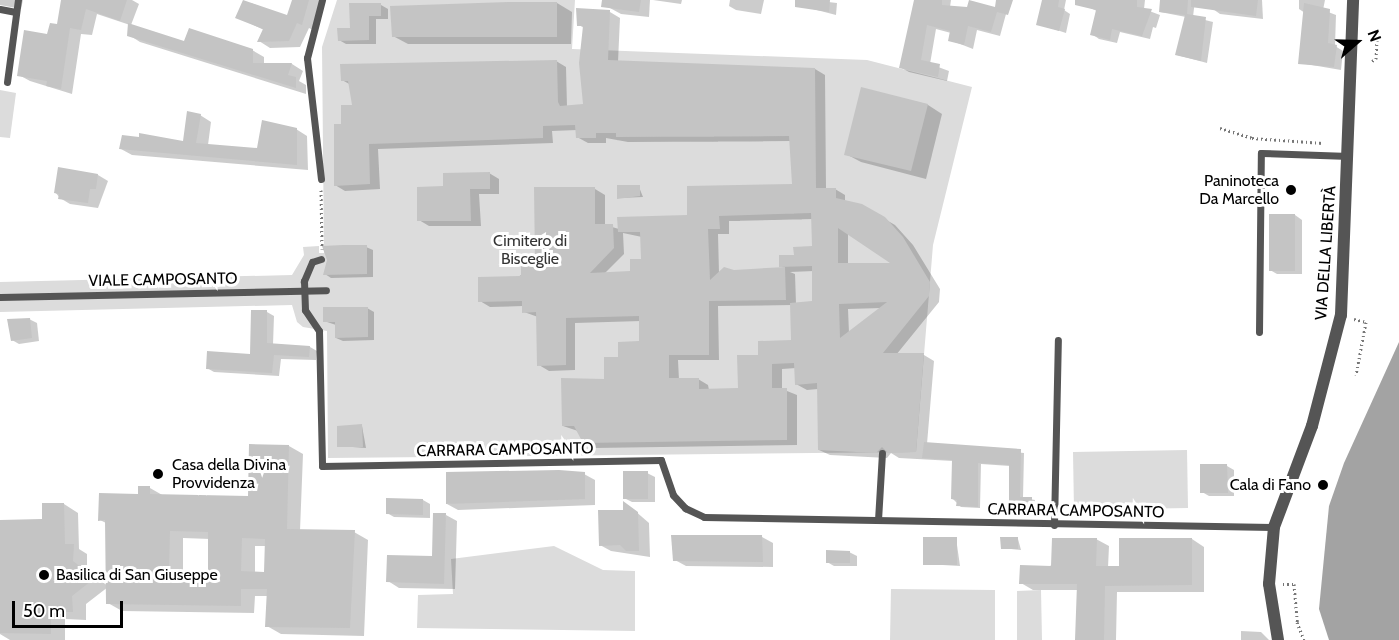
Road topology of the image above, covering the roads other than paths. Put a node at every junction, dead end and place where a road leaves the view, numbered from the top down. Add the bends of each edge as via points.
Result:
1 (18, 0) edge
2 (322, 0) edge
3 (1353, 0) edge
4 (0, 9) edge
5 (16, 12) junction
6 (7, 82) dead end
7 (1349, 150) junction
8 (321, 179) road end
9 (322, 256) road end
10 (304, 290) junction
11 (326, 290) dead end
12 (0, 297) edge
13 (1259, 332) dead end
14 (1058, 340) dead end
15 (882, 453) dead end
16 (878, 520) junction
17 (1054, 525) junction
18 (1274, 527) junction
19 (1278, 640) edge

1 - 5 lane
2 - 8 lane via 307,58
3 - 7 street, VIA DELLA LIBERTÀ
4 - 5 lane
5 - 6 lane
7 - 13 lane via 1260,153
7 - 18 street, VIA DELLA LIBERTÀ via 1341,315 1312,426
9 - 10 lane via 312,262
10 - 11 lane, VIALE CAMPOSANTO
10 - 12 lane, VIALE CAMPOSANTO
10 - 16 lane, CARRARA CAMPOSANTO via 305,310 319,331 322,466 662,460 673,495 685,508 704,517
14 - 17 lane
15 - 16 lane
16 - 17 lane, CARRARA CAMPOSANTO
17 - 18 lane, CARRARA CAMPOSANTO
18 - 19 street, VIA DELLA LIBERTÀ via 1269,584

